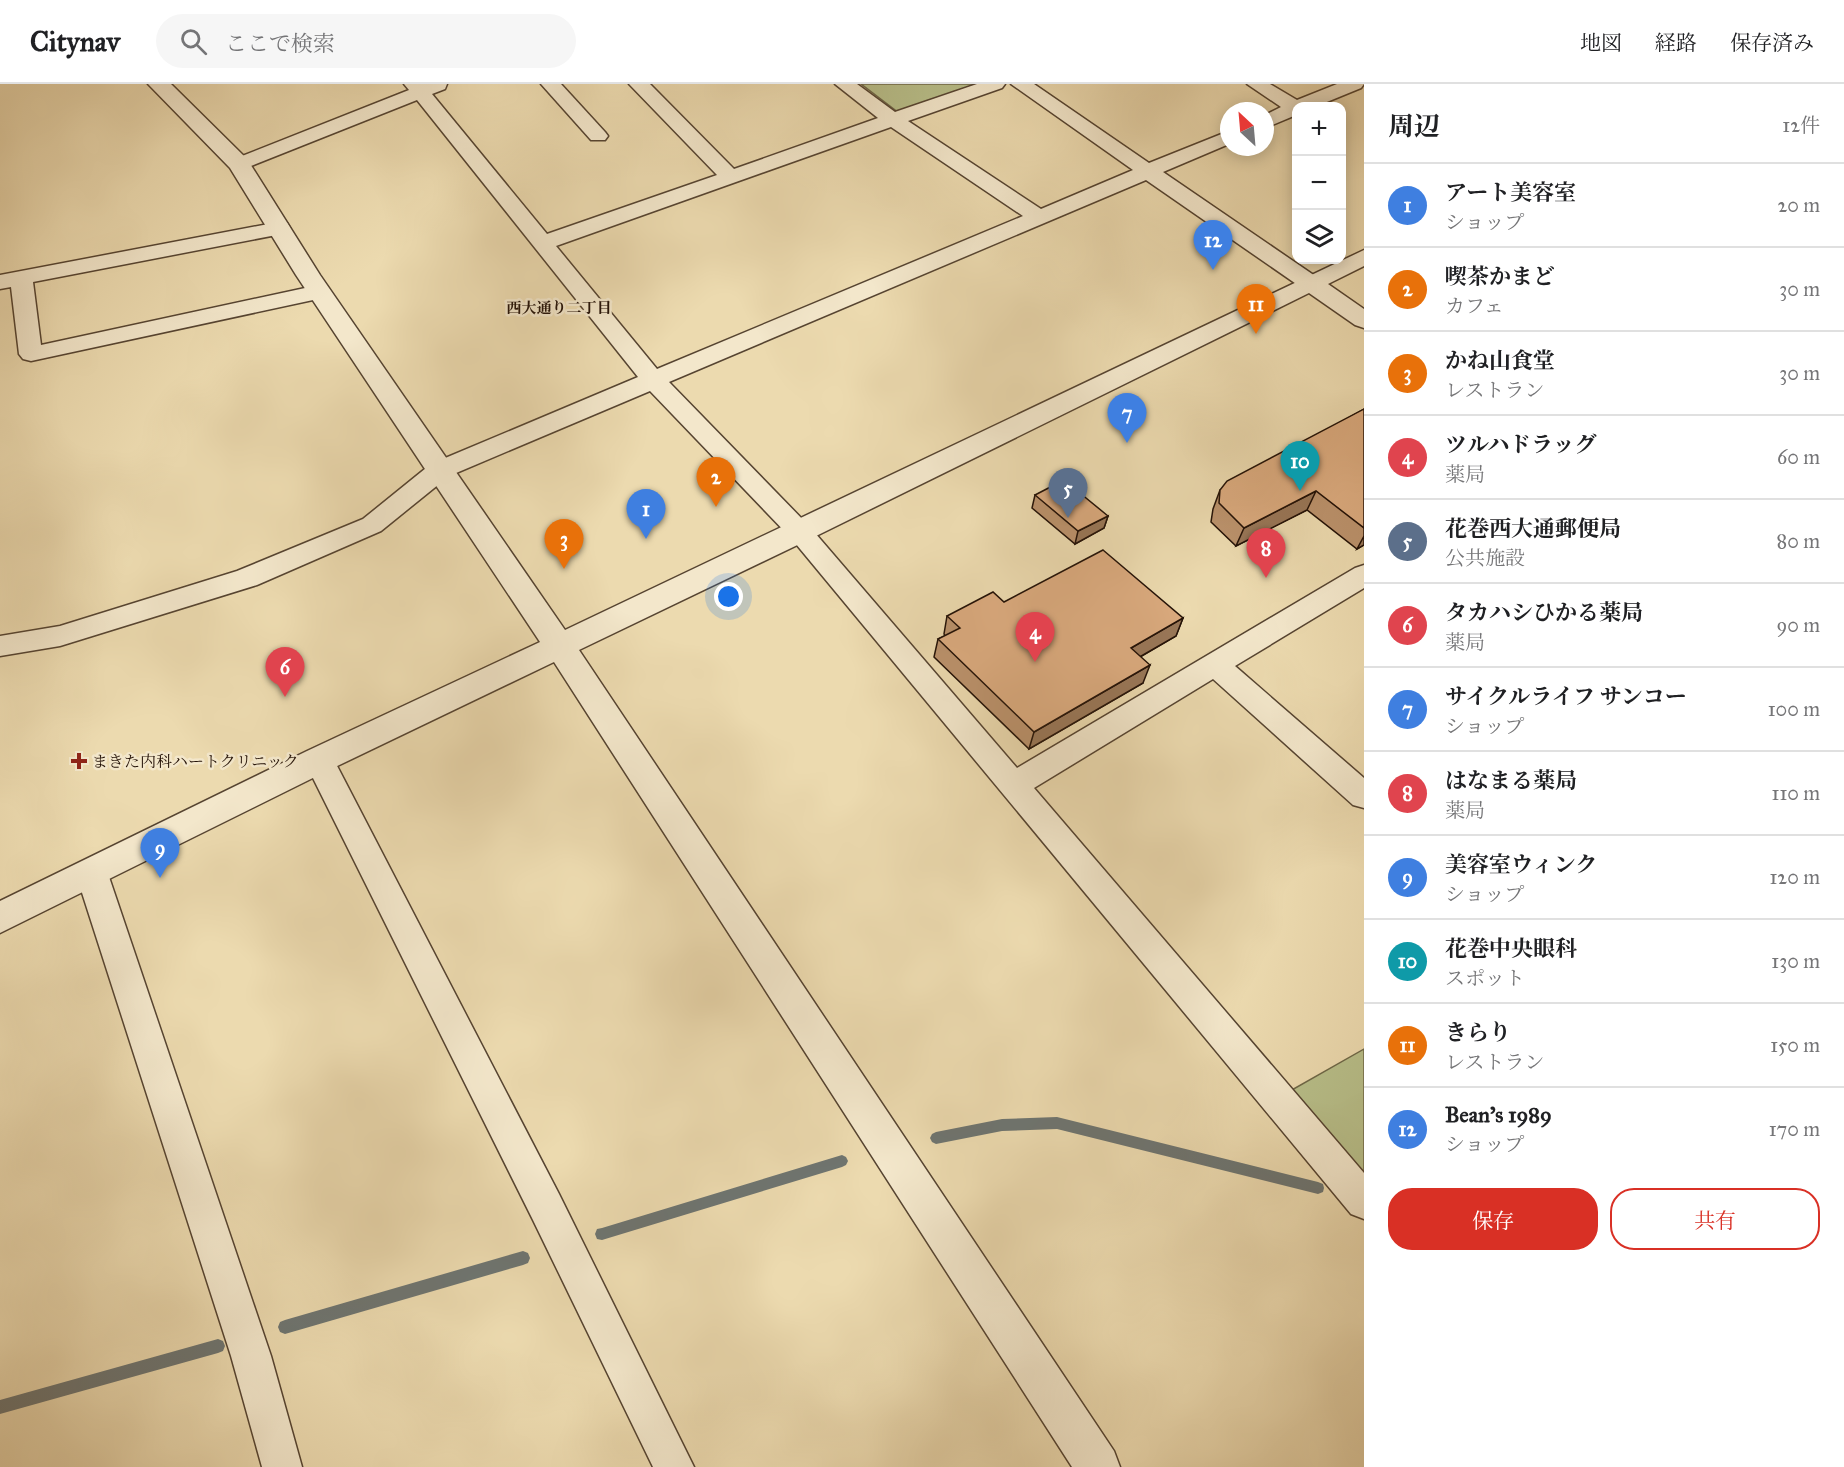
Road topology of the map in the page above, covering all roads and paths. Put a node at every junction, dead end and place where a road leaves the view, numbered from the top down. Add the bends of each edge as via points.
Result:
1 (159, 84) edge
2 (551, 84) edge
3 (639, 84) edge
4 (845, 84) edge
5 (994, 84) edge
6 (1021, 84) edge
7 (1257, 84) edge
8 (1354, 84) edge
9 (425, 86) edge
10 (1311, 102) edge
11 (1292, 106) edge
12 (1292, 110) edge
13 (1274, 118) edge
14 (893, 120) junction
15 (598, 136) dead end
16 (1220, 141) edge
17 (239, 164) junction
18 (1148, 171) junction
19 (731, 177) junction
20 (1039, 218) junction
21 (279, 228) junction
22 (543, 243) junction
23 (1364, 257) edge
24 (10, 280) edge
25 (1310, 283) junction
26 (319, 292) junction
27 (1364, 320) edge
28 (653, 380) junction
29 (440, 470) junction
30 (800, 532) junction
31 (1364, 575) edge
32 (0, 646) edge
33 (558, 646) junction
34 (1215, 664) junction
35 (319, 760) junction
36 (1012, 786) junction
37 (1364, 796) edge
38 (92, 874) junction
39 (0, 918) edge
40 (1364, 1201) edge
41 (282, 1467) edge
42 (674, 1467) edge
43 (1098, 1467) edge

1 - 17 street
2 - 15 street
3 - 19 street
4 - 14 street
5 - 14 street
6 - 18 street
7 - 11 street
8 - 10 street
9 - 17 street
9 - 22 street
12 - 13 street
14 - 19 street
14 - 20 street
16 - 18 street
17 - 21 street
18 - 20 street
18 - 25 street
19 - 22 street
20 - 28 street
21 - 24 street
21 - 26 street
22 - 28 street
23 - 25 street
24 - 26 street via 31,354
25 - 27 street
25 - 30 street
26 - 29 street
28 - 29 street
28 - 30 street
29 - 32 street via 372,525 248,578 60,636
29 - 33 street
30 - 33 street
30 - 36 street
31 - 34 street
33 - 35 street
33 - 43 street
34 - 36 street
34 - 37 street
35 - 38 street
35 - 42 street
36 - 40 street
38 - 39 street
38 - 41 street via 251,1356

